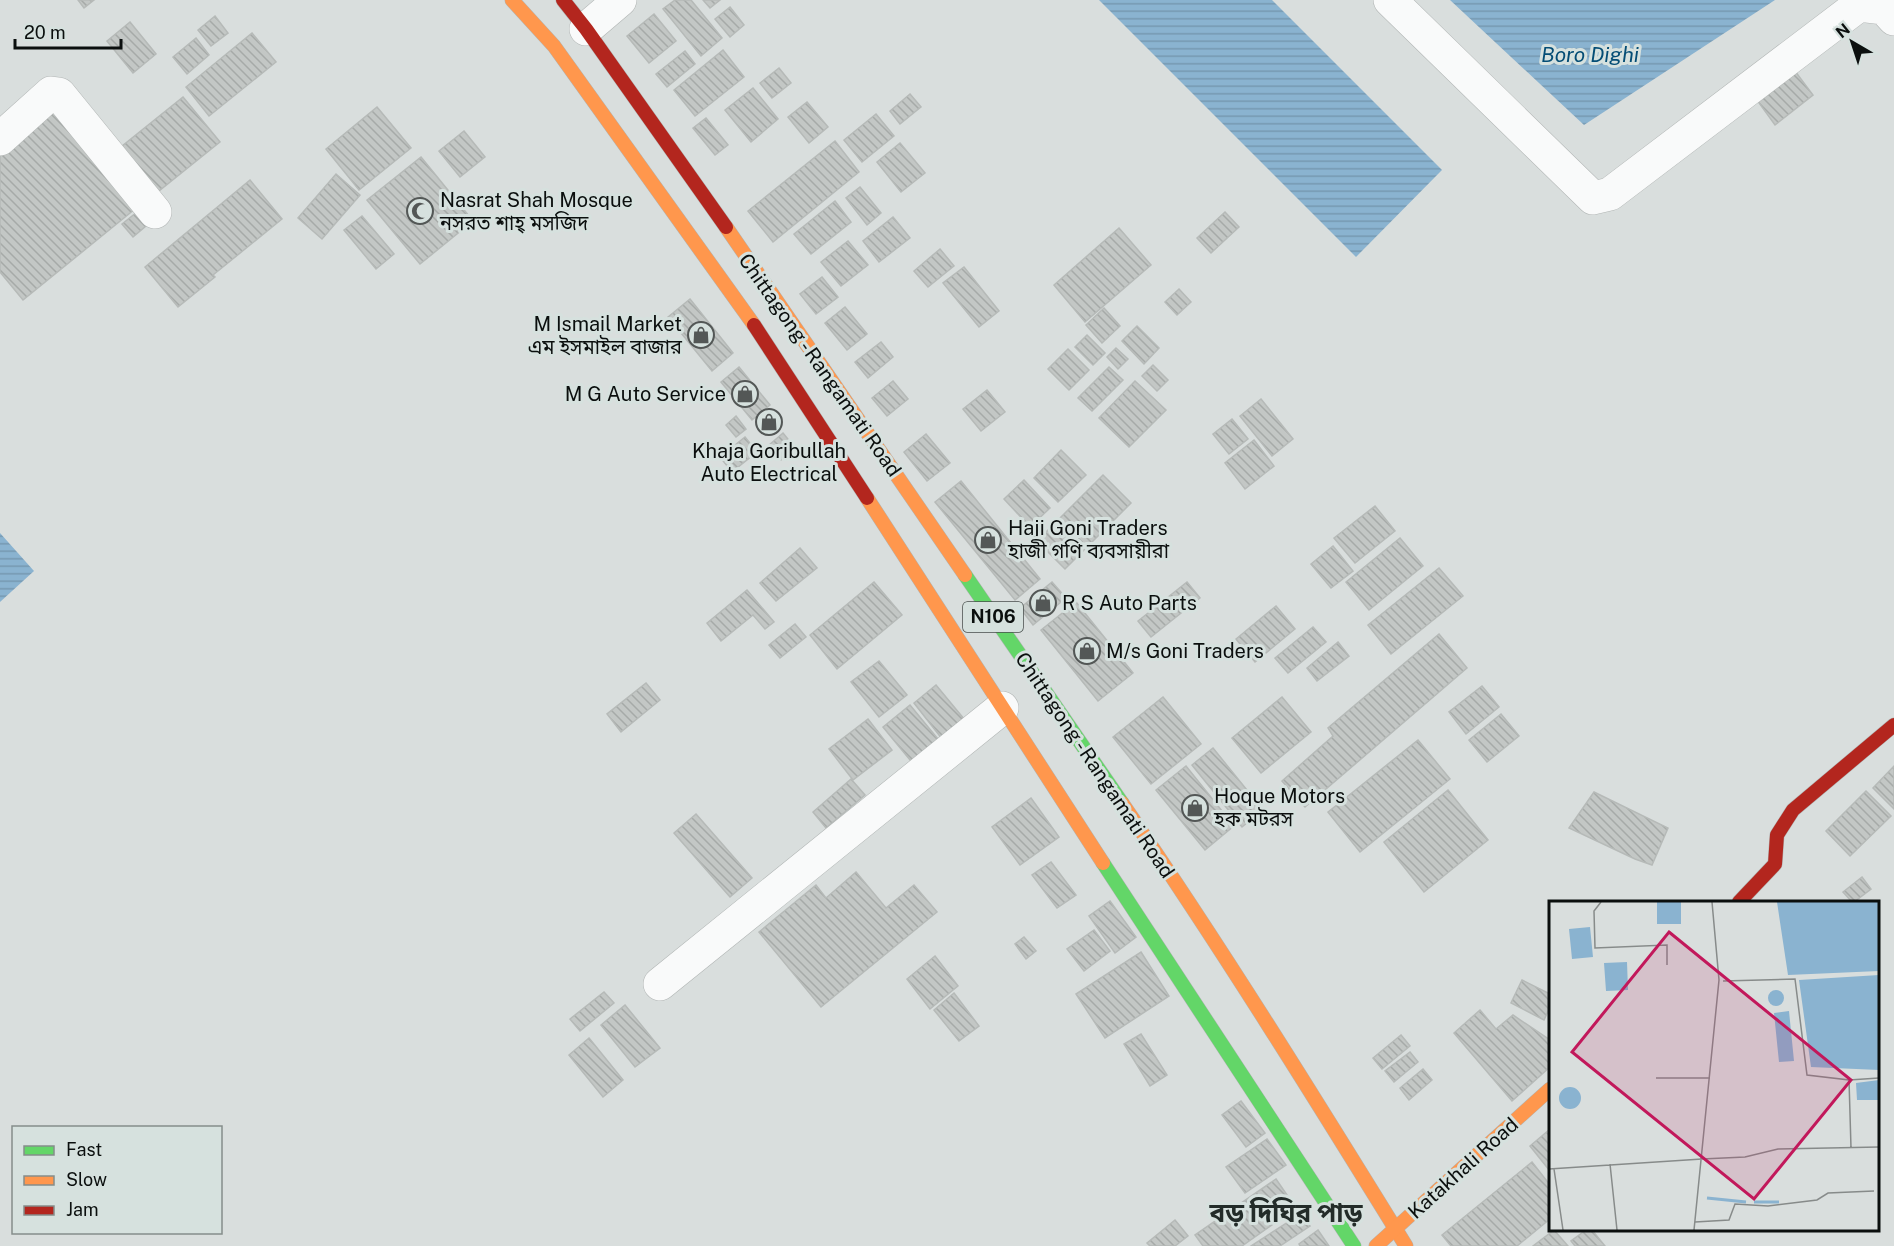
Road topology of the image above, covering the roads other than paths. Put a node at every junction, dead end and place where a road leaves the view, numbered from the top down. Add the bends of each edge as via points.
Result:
1 (512, 0) edge
2 (563, 0) edge
3 (620, 0) edge
4 (1390, 0) edge
5 (1890, 9) edge
6 (586, 29) junction
7 (0, 139) edge
8 (155, 212) dead end
9 (1002, 708) junction
10 (1894, 725) edge
11 (1741, 901) edge
12 (660, 984) dead end
13 (1549, 1091) edge
14 (1395, 1229) junction
15 (1354, 1246) edge
16 (1376, 1246) edge
17 (1406, 1246) edge

1 - 9 main road, Chittagong - Rangamati Road / N106 via 554,46 772,351
2 - 6 main road, Chittagong - Rangamati Road / N106
3 - 6 street
4 - 5 street via 1593,198 1610,194 1859,5
6 - 14 main road, Chittagong - Rangamati Road / N106 via 1156,853
7 - 8 street via 51,93 59,94
9 - 12 street
9 - 15 main road, Chittagong - Rangamati Road / N106
10 - 11 main road via 1793,810 1777,835 1775,864
13 - 14 main road, Katakhali Road
14 - 16 main road, Katakhali Road
14 - 17 main road, Chittagong - Rangamati Road / N106

